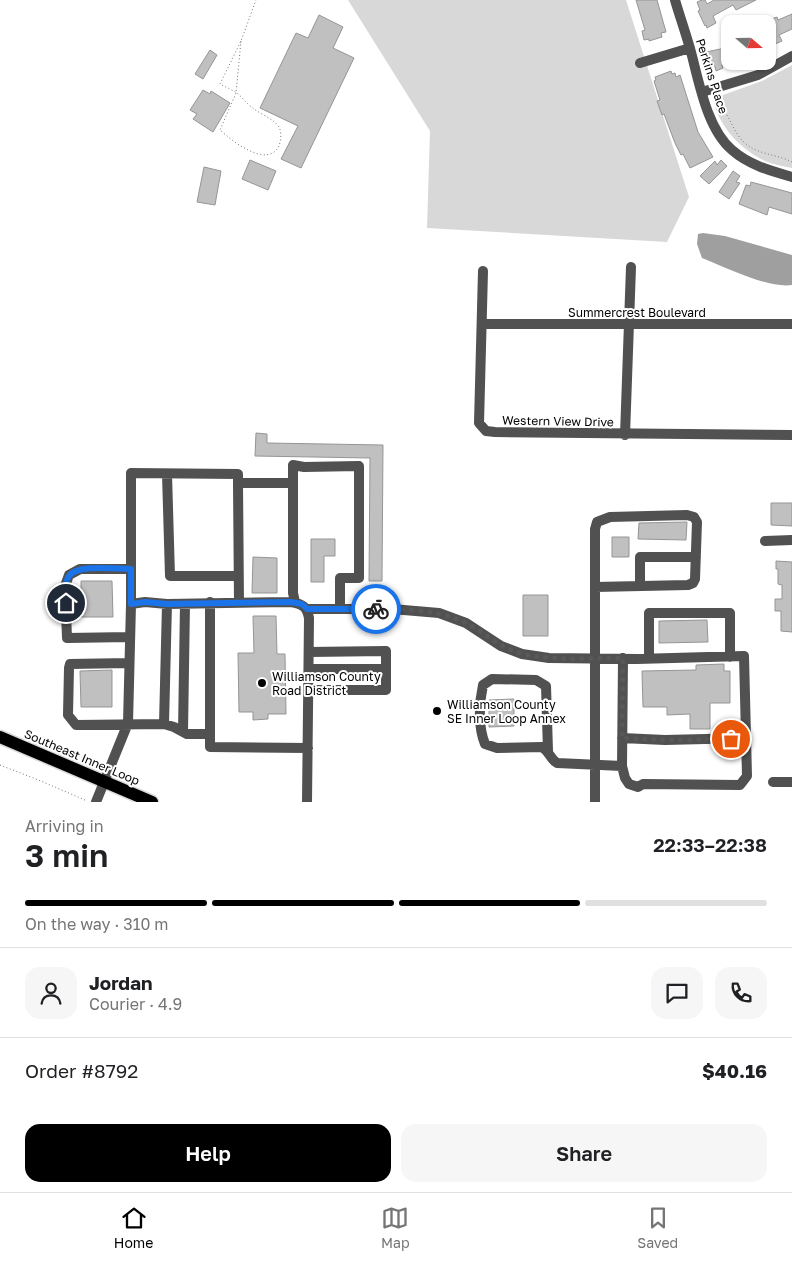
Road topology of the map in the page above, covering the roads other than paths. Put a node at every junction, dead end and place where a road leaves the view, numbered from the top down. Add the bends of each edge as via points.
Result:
1 (675, 0) edge
2 (690, 48) junction
3 (792, 56) edge
4 (640, 63) dead end
5 (702, 92) junction
6 (792, 176) edge
7 (631, 267) dead end
8 (483, 271) dead end
9 (482, 324) junction
10 (629, 324) junction
11 (792, 324) edge
12 (625, 435) junction
13 (792, 435) edge
14 (167, 474) junction
15 (238, 483) junction
16 (293, 483) junction
17 (792, 540) edge
18 (765, 541) dead end
19 (696, 557) junction
20 (131, 569) junction
21 (238, 576) junction
22 (640, 586) junction
23 (595, 592) junction
24 (210, 602) junction
25 (295, 602) junction
26 (239, 603) junction
27 (131, 604) junction
28 (167, 604) junction
29 (185, 604) junction
30 (307, 609) junction
31 (340, 609) junction
32 (130, 636) junction
33 (309, 652) junction
34 (730, 657) junction
35 (595, 658) junction
36 (623, 658) junction
37 (649, 658) junction
38 (128, 663) junction
39 (309, 669) junction
40 (386, 669) junction
41 (309, 690) junction
42 (128, 723) junction
43 (164, 724) junction
44 (183, 732) junction
45 (210, 734) junction
46 (0, 738) edge
47 (622, 738) junction
48 (746, 738) junction
49 (308, 748) junction
50 (548, 750) junction
51 (595, 765) junction
52 (622, 766) junction
53 (104, 780) junction
54 (773, 782) dead end
55 (792, 782) edge
56 (92, 802) edge
57 (152, 802) edge
58 (308, 802) edge
59 (595, 802) edge

1 - 2 street, Perkins Place
2 - 4 street
2 - 5 street, Perkins Place
3 - 5 street via 758,75
5 - 6 street, Perkins Place via 719,134 732,150 752,163
7 - 10 street
8 - 9 street, Western View Drive
9 - 10 street, Summercrest Boulevard
9 - 12 street, Western View Drive via 479,423 482,428 495,432
10 - 11 street, Summercrest Boulevard
10 - 12 street
12 - 13 street, Western View Drive
14 - 15 street via 238,474
14 - 20 street via 131,473
14 - 21 street via 170,576
15 - 16 street
15 - 21 street
16 - 25 street
16 - 31 street via 293,465 358,466 358,578 340,578
17 - 18 street
19 - 22 street via 694,583
19 - 22 street via 640,557
19 - 23 street via 697,522 694,517 603,518 595,529
20 - 27 street
20 - 32 street via 80,569 69,575 65,586 67,638
21 - 26 street
22 - 23 street
23 - 35 street
24 - 26 street
24 - 29 street
24 - 45 street
25 - 26 street
25 - 30 street
27 - 28 street
27 - 32 street
28 - 29 street
28 - 43 street
29 - 44 street
30 - 31 street
30 - 33 street
31 - 35 street via 439,613 466,623 500,646 522,654 549,658
32 - 38 street
33 - 39 street
33 - 40 street via 386,651
34 - 37 street
34 - 37 street via 730,613 649,613
34 - 48 street via 744,656
35 - 36 street
35 - 51 street
36 - 37 street
36 - 47 street
38 - 42 street
38 - 42 street via 70,664 68,714 76,725
39 - 40 street
39 - 41 street
40 - 41 street via 386,690
41 - 49 street
42 - 43 street
42 - 53 street
43 - 44 street
44 - 45 street
45 - 49 street via 210,747
46 - 53 main road, Southeast Inner Loop
47 - 48 street
47 - 52 street
48 - 52 street via 747,776 740,785 638,786 629,784
49 - 58 street
50 - 50 street via 497,748 484,744 480,697 483,685 492,679 536,680 546,686
50 - 51 street via 551,760 557,764
51 - 52 street
51 - 59 street
53 - 56 street
53 - 57 main road, Southeast Inner Loop
54 - 55 street

